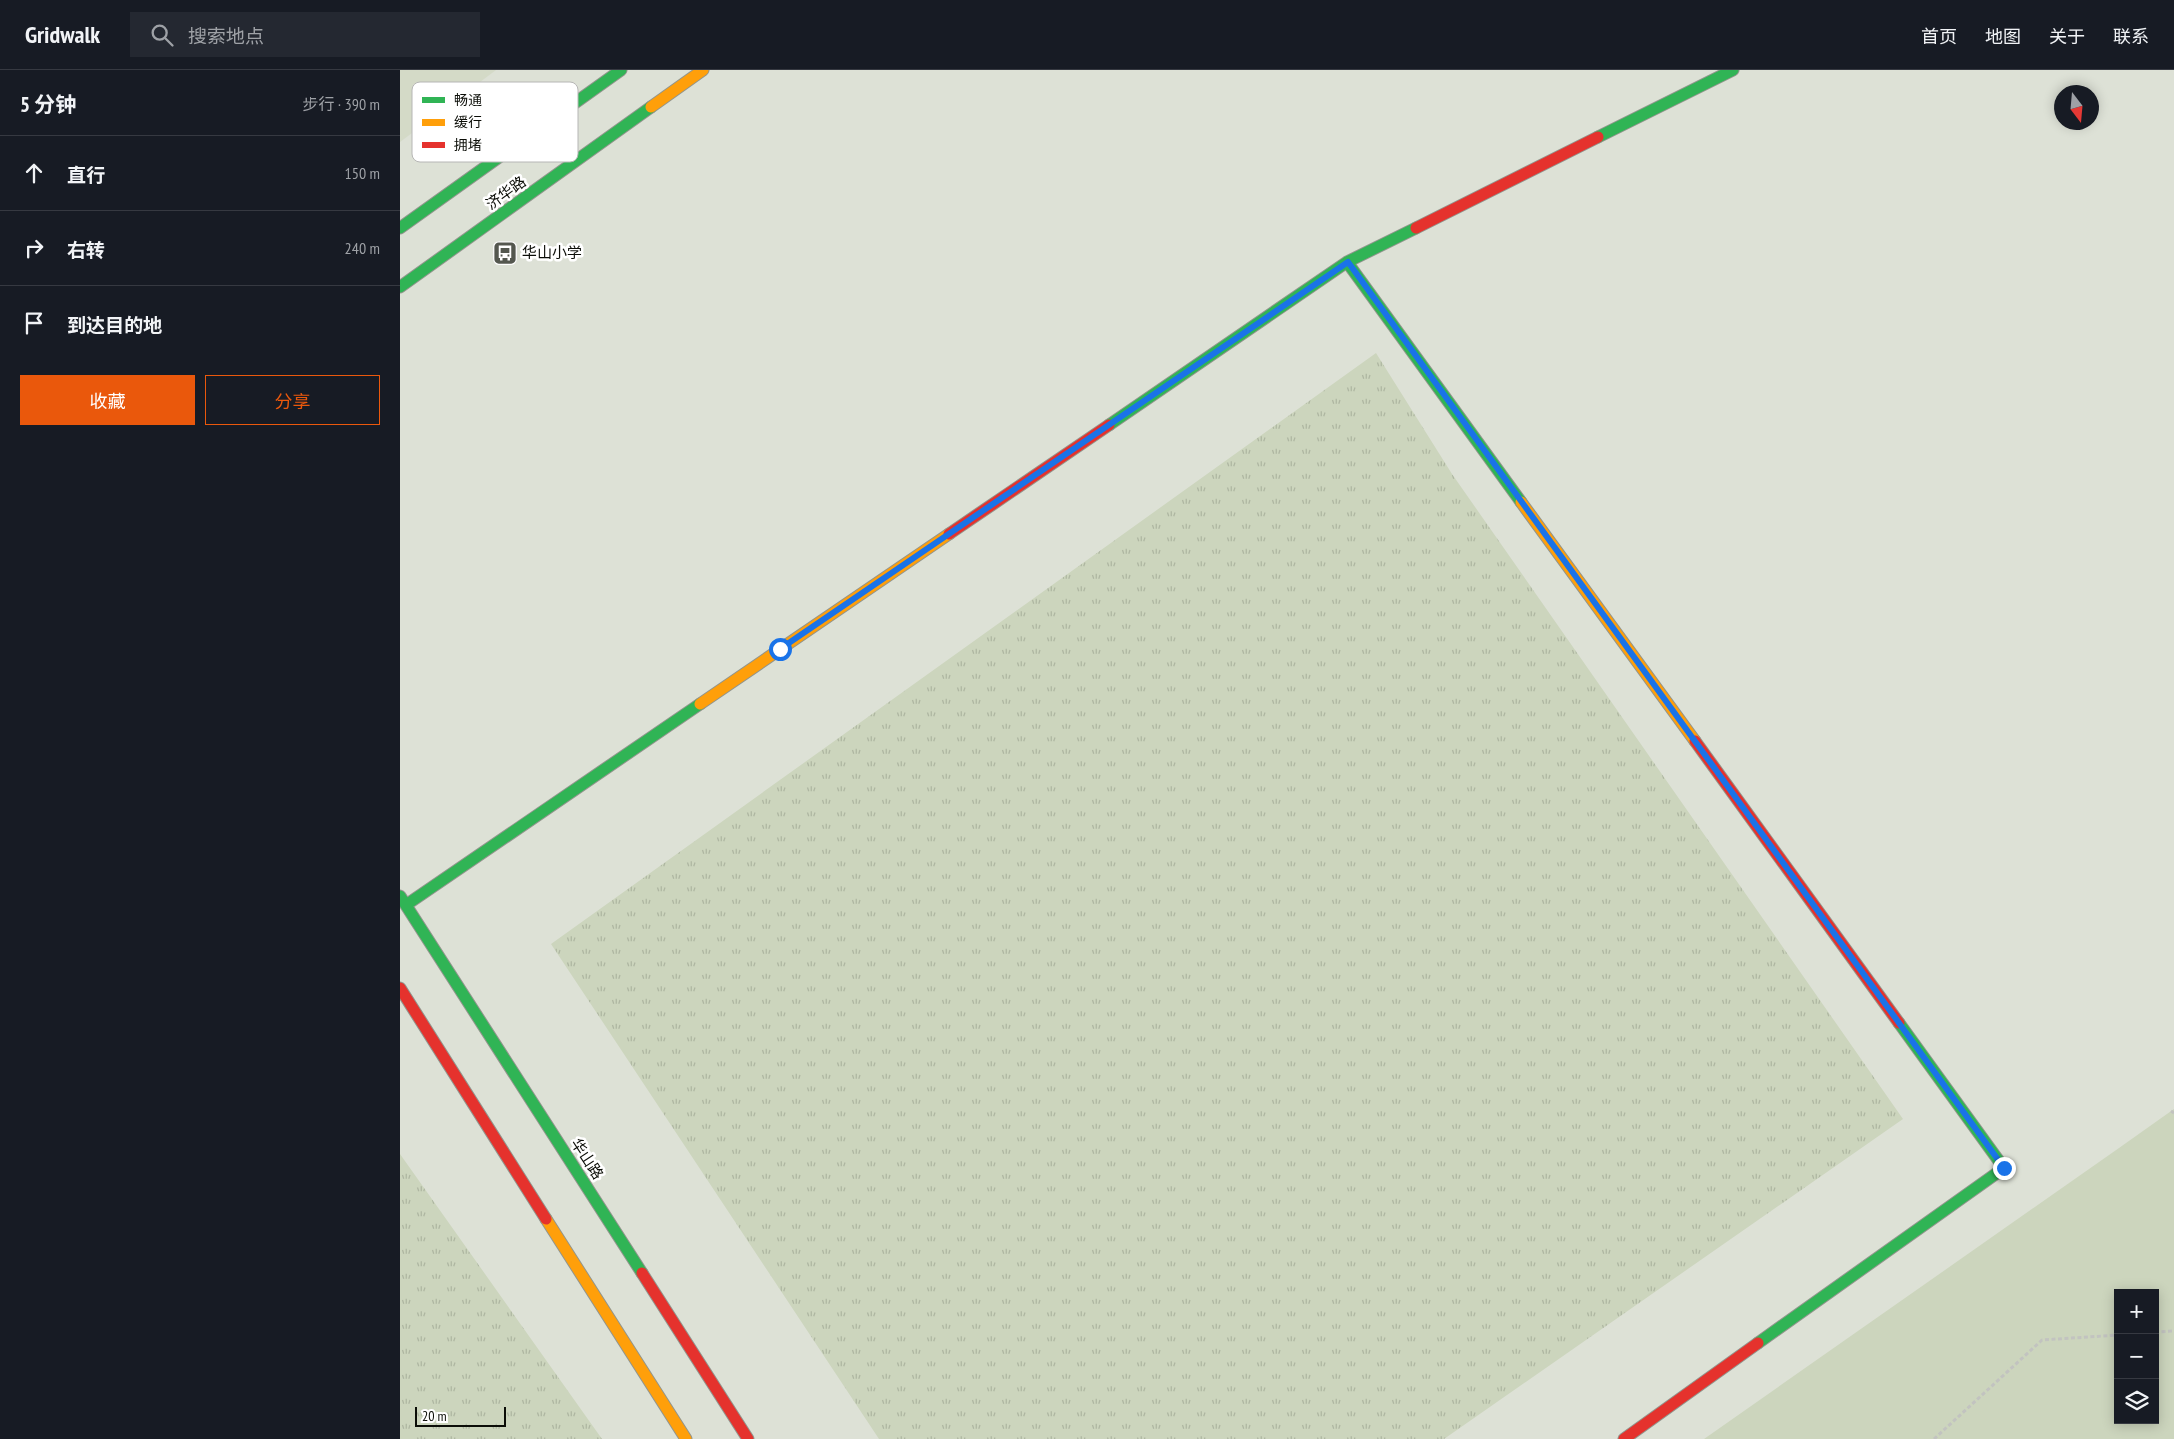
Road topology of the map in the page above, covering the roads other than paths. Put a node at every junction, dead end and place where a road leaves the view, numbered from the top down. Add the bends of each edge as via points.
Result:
1 (621, 70) edge
2 (702, 70) edge
3 (1733, 70) edge
4 (578, 101) edge
5 (578, 159) edge
6 (492, 162) edge
7 (574, 162) edge
8 (400, 228) edge
9 (1348, 262) junction
10 (400, 287) edge
11 (403, 900) edge
12 (400, 988) edge
13 (686, 1439) edge
14 (748, 1439) edge
15 (1624, 1439) edge

1 - 4 street
2 - 5 street, 济华路
3 - 9 street
6 - 8 street
7 - 10 street, 济华路
9 - 11 street
9 - 15 street via 2004,1168
11 - 14 street, 华山路
12 - 13 street

